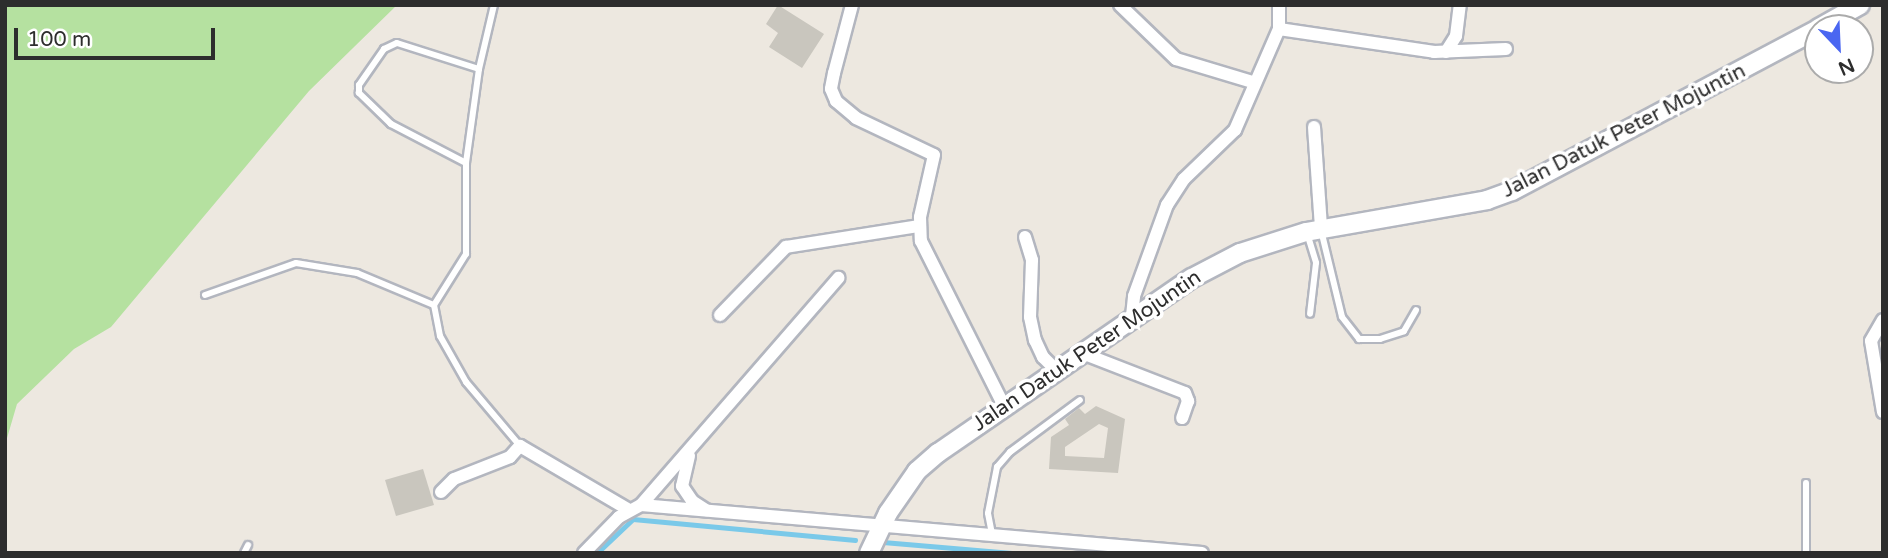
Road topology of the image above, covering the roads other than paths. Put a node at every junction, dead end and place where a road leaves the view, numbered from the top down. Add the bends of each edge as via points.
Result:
1 (494, 5) edge
2 (852, 5) edge
3 (1120, 5) edge
4 (1279, 5) edge
5 (1460, 5) edge
6 (1860, 5) edge
7 (1844, 14) edge
8 (1279, 29) junction
9 (1804, 36) edge
10 (1506, 49) dead end
11 (1446, 52) junction
12 (479, 69) junction
13 (1252, 82) junction
14 (1314, 127) dead end
15 (466, 163) junction
16 (918, 226) junction
17 (1313, 230) junction
18 (1025, 237) dead end
19 (838, 278) dead end
20 (205, 295) dead end
21 (434, 305) junction
22 (1416, 310) dead end
23 (1310, 314) dead end
24 (720, 315) dead end
25 (1132, 316) junction
26 (1883, 320) edge
27 (1082, 353) junction
28 (1056, 370) junction
29 (1080, 400) dead end
30 (1004, 406) junction
31 (1883, 412) edge
32 (1182, 418) dead end
33 (520, 446) junction
34 (690, 452) junction
35 (1806, 483) dead end
36 (440, 492) dead end
37 (635, 508) junction
38 (709, 512) junction
39 (879, 528) junction
40 (992, 534) junction
41 (248, 545) dead end
42 (244, 553) edge
43 (584, 553) edge
44 (869, 553) edge
45 (1202, 553) edge
46 (1806, 553) edge

1 - 12 lane
2 - 16 street via 831,89 836,101 856,118 934,155
3 - 13 street via 1176,59
4 - 8 street
5 - 11 street via 1457,36
6 - 7 main road, Jalan Datuk Peter Mojuntin
8 - 11 street via 1368,45
8 - 13 street
9 - 17 main road, Jalan Datuk Peter Mojuntin via 1511,191 1487,200
10 - 11 street
12 - 15 lane
12 - 15 lane via 397,43 384,49 359,85 359,93 391,124
13 - 25 street via 1229,138 1184,179 1167,205 1134,296
14 - 17 street
15 - 21 lane via 466,254
16 - 24 street via 786,247
16 - 30 street via 934,268
17 - 22 lane via 1342,317 1359,339 1380,339 1404,331
17 - 23 lane via 1316,263
17 - 25 main road, Jalan Datuk Peter Mojuntin via 1240,253
18 - 28 street via 1032,260 1030,317 1035,340
19 - 34 street
20 - 21 lane via 296,263 357,273
21 - 33 lane via 440,337 466,382
25 - 27 main road, Jalan Datuk Peter Mojuntin
26 - 31 street via 1871,341
27 - 28 main road, Jalan Datuk Peter Mojuntin
27 - 32 street via 1185,393 1188,401
28 - 30 main road, Jalan Datuk Peter Mojuntin
29 - 40 lane via 1010,452 997,467 988,513
30 - 39 main road, Jalan Datuk Peter Mojuntin via 917,471
33 - 36 street via 510,457 454,479
33 - 37 street
34 - 37 street
34 - 38 street via 682,486 692,501
35 - 46 lane
37 - 38 street
37 - 43 street
38 - 39 street
39 - 40 street
39 - 44 main road, Jalan Datuk Peter Mojuntin
40 - 45 street
41 - 42 lane

